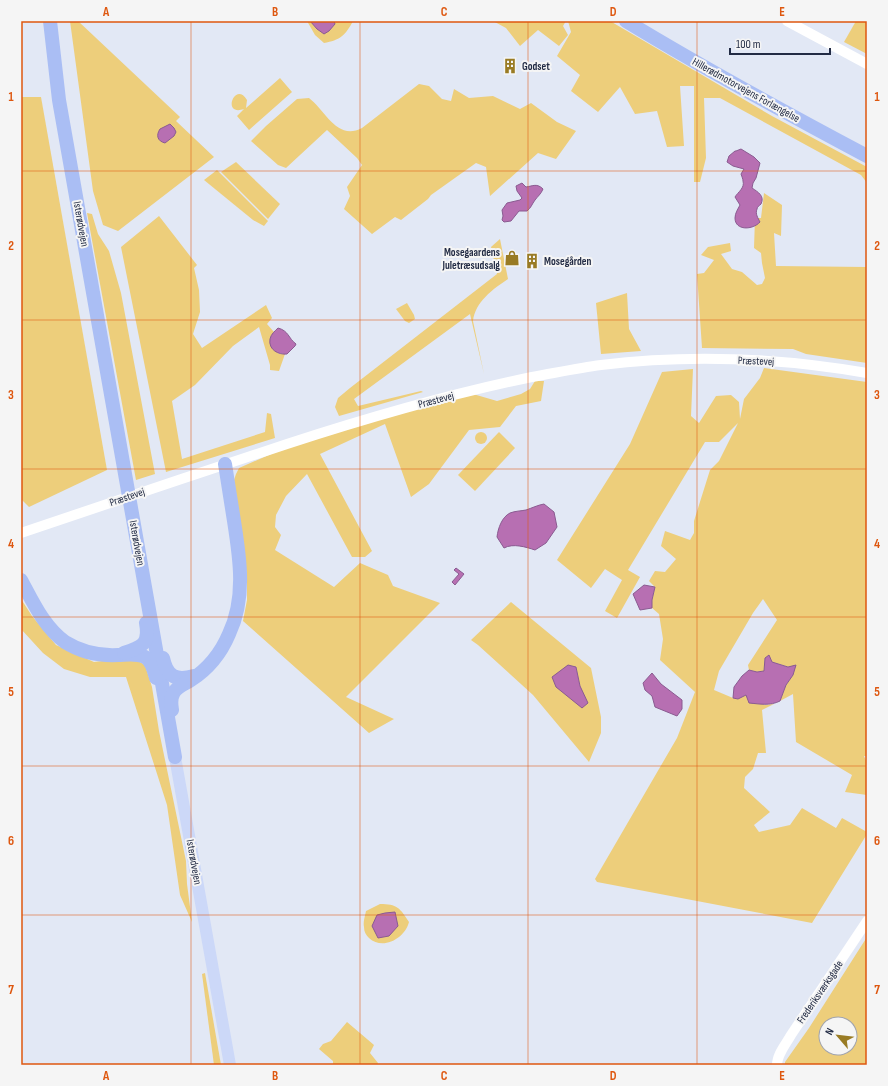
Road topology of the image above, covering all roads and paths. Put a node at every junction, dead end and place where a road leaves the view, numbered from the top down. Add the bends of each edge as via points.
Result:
1 (50, 21) edge
2 (626, 21) edge
3 (787, 21) edge
4 (867, 64) edge
5 (867, 156) edge
6 (867, 373) edge
7 (225, 464) junction
8 (21, 533) edge
9 (144, 579) junction
10 (21, 580) edge
11 (148, 597) junction
12 (119, 656) junction
13 (196, 676) junction
14 (172, 738) junction
15 (176, 756) junction
16 (867, 921) edge
17 (230, 1065) edge
18 (778, 1065) edge

1 - 9 highway, Isterødvejen via 59,100
2 - 5 highway, Hillerødmotorvejens Forlængelse via 807,125
3 - 4 street
6 - 7 street, Præstevej via 789,362 736,360 678,359 601,365 546,374 439,398
7 - 8 street, Præstevej
7 - 13 highway via 239,550 240,597 227,640 218,655
9 - 11 highway, Isterødvejen
9 - 12 highway via 142,598 148,631 146,638 140,647
10 - 12 highway via 49,628 64,641 88,652
11 - 13 highway via 154,607 164,664 168,672 184,679
11 - 14 highway, Isterødvejen
12 - 14 highway via 138,655 146,657 151,663 165,726
13 - 15 highway via 178,687 172,696 171,705 178,742
14 - 15 highway, Isterødvejen
15 - 17 main road, Isterødvejen
16 - 18 street, Frederiksværksgade via 791,1035 781,1052

